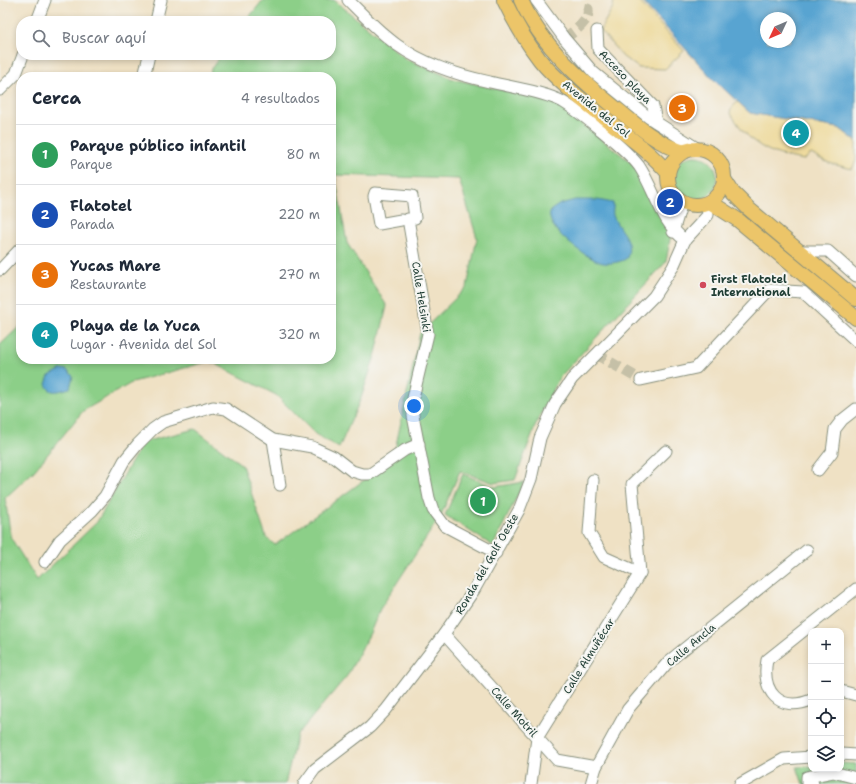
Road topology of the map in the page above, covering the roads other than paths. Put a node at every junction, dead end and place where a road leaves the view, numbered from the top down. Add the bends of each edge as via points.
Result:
1 (45, 0) edge
2 (160, 0) edge
3 (348, 0) edge
4 (504, 0) edge
5 (521, 0) edge
6 (536, 0) edge
7 (39, 16) edge
8 (157, 16) edge
9 (597, 32) dead end
10 (21, 60) edge
11 (148, 60) edge
12 (17, 72) edge
13 (145, 72) edge
14 (16, 74) edge
15 (0, 90) edge
16 (656, 122) junction
17 (698, 149) junction
18 (684, 152) junction
19 (668, 173) junction
20 (724, 179) junction
21 (682, 202) junction
22 (708, 203) junction
23 (401, 220) dead end
24 (673, 232) junction
25 (684, 240) junction
26 (800, 251) junction
27 (16, 253) edge
28 (0, 270) edge
29 (856, 276) edge
30 (810, 279) junction
31 (803, 292) junction
32 (856, 299) edge
33 (856, 318) edge
34 (856, 341) edge
35 (641, 380) tunnel mouth
36 (856, 409) edge
37 (273, 440) junction
38 (419, 444) junction
39 (666, 451) dead end
40 (818, 470) dead end
41 (593, 480) dead end
42 (280, 485) dead end
43 (807, 550) dead end
44 (496, 553) junction
45 (45, 562) dead end
46 (640, 573) junction
47 (856, 589) edge
48 (444, 634) junction
49 (844, 692) edge
50 (856, 694) edge
51 (808, 701) edge
52 (537, 738) junction
53 (844, 754) edge
54 (856, 755) edge
55 (808, 757) edge
56 (596, 767) junction
57 (856, 778) edge
58 (304, 784) edge
59 (531, 784) edge
60 (591, 784) edge
61 (740, 784) edge
62 (813, 784) edge

1 - 7 street
2 - 8 street
3 - 24 street via 397,45 417,57 461,76 552,97 571,108 627,152 639,166
4 - 19 main road, Avenida del Sol via 540,61 579,98 630,136
5 - 18 main road, Avenida del Sol via 552,49 588,86 662,143
6 - 16 street via 593,72
9 - 16 street, Acceso playa via 598,49 653,106
10 - 12 street
11 - 13 street
14 - 15 street
16 - 17 street
17 - 18 main road
17 - 20 main road via 717,159 723,170
18 - 19 main road via 670,164
19 - 21 main road via 669,186 676,198
20 - 22 main road via 717,196
20 - 26 main road via 733,193 749,209
21 - 22 main road via 694,206
21 - 24 street
22 - 25 street, Ronda del Golf Oeste via 708,215
22 - 30 main road via 738,220
23 - 38 street, Calle Helsinki via 379,224 375,193 412,196 415,218 408,219 428,334 412,398
24 - 25 street
25 - 44 street, Ronda del Golf Oeste via 673,267 654,296 572,379 555,404 540,438 519,510
26 - 29 street via 828,251
26 - 32 main road
27 - 28 street
30 - 31 street
30 - 33 main road
31 - 34 street
31 - 35 street via 769,290 696,368
36 - 40 street via 835,429 832,452
37 - 38 street via 312,447 334,456 352,471 362,474 370,474 405,450
37 - 42 street
37 - 45 street via 226,409 213,407 164,422 138,444 124,461 105,496 60,540
38 - 44 street, Calle Helsinki via 429,498 437,518 445,526
39 - 46 street via 632,484
41 - 46 street via 589,534 604,557
43 - 56 street, Calle Ancla via 669,661 628,709
44 - 48 street, Ronda del Golf Oeste
46 - 52 street, Calle Almuñécar
47 - 51 street via 767,660 764,674 775,698 786,703 802,704
48 - 52 street, Calle Motril
48 - 58 street, Ronda del Golf Oeste via 386,710 370,727 315,769
49 - 50 street
52 - 56 street, Calle Motril via 557,760
52 - 59 street
53 - 54 street
55 - 61 street via 784,759
56 - 60 street, Calle Ancla
57 - 62 street via 833,772 807,777 807,783

